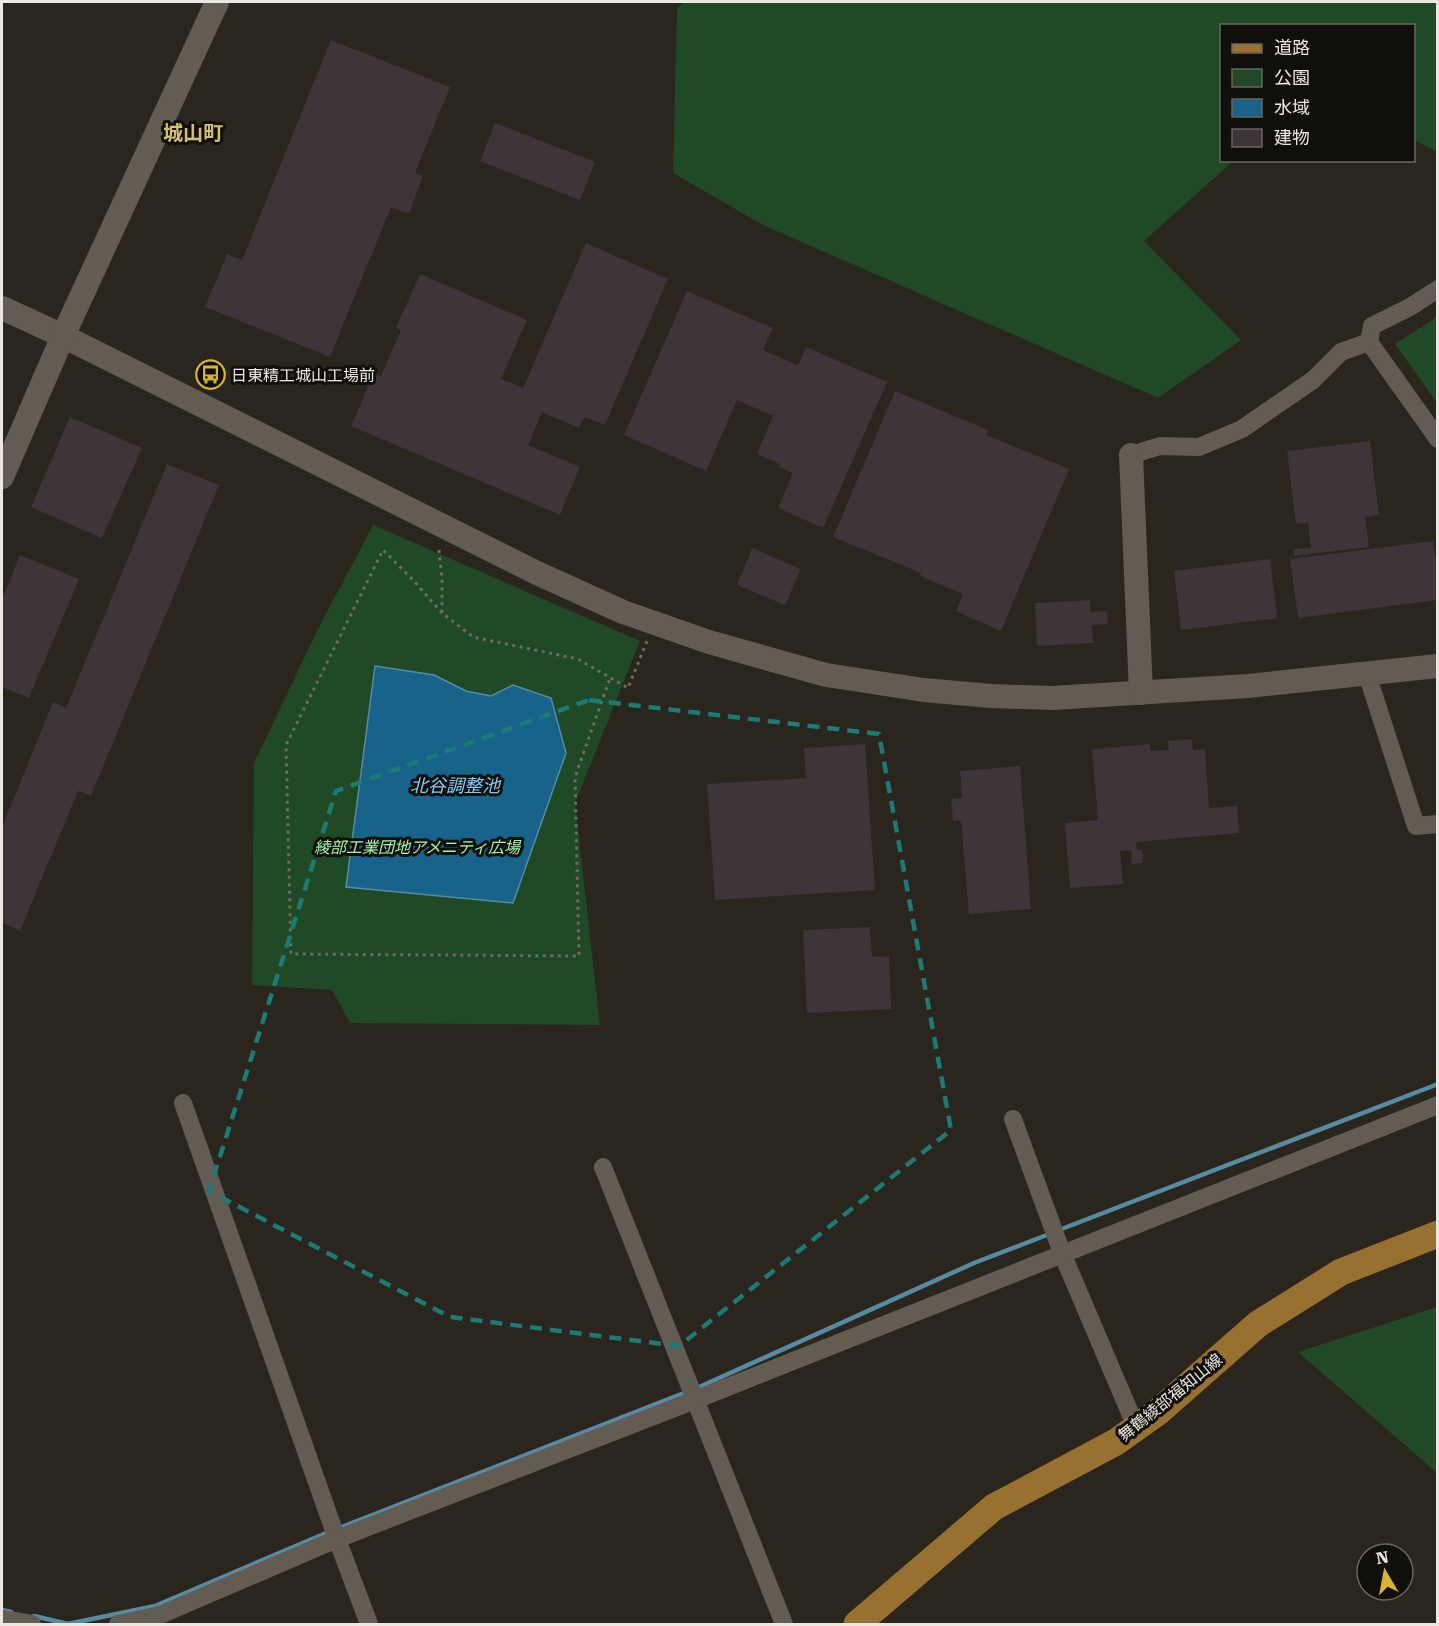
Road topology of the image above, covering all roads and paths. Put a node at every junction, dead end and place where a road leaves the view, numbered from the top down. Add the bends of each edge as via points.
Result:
1 (217, 2) edge
2 (1437, 289) edge
3 (2, 308) edge
4 (63, 336) junction
5 (1369, 342) junction
6 (1437, 439) edge
7 (1131, 455) joint
8 (2, 477) edge
9 (439, 550) dead end
10 (442, 614) junction
11 (654, 623) junction
12 (1437, 666) edge
13 (1367, 674) junction
14 (610, 678) junction
15 (1141, 693) junction
16 (1437, 824) edge
17 (183, 1103) dead end
18 (1437, 1105) edge
19 (1013, 1119) dead end
20 (603, 1167) dead end
21 (1437, 1234) edge
22 (1062, 1253) junction
23 (695, 1400) junction
24 (1136, 1427) junction
25 (337, 1539) junction
26 (2, 1619) edge
27 (32, 1624) edge
28 (118, 1624) edge
29 (369, 1624) edge
30 (784, 1624) edge
31 (857, 1624) edge

1 - 4 street
2 - 5 street via 1372,326
3 - 4 street
4 - 8 street
4 - 11 street via 537,573
5 - 6 street
5 - 7 street via 1341,352 1313,381 1242,429 1199,447 1160,446
7 - 15 street
9 - 10 path
10 - 14 path via 472,637 578,659
10 - 14 path via 383,550 286,745 291,954 579,956 575,777
11 - 14 path via 628,688
11 - 15 street via 826,675 924,690 1052,698
12 - 13 street
13 - 15 street
13 - 16 street via 1416,826
17 - 25 street
18 - 22 street
19 - 22 street
20 - 23 street
21 - 24 main road, 舞鶴綾部福知山線 via 1341,1272 1299,1297 1258,1324
22 - 23 street
22 - 24 street
23 - 25 street
23 - 30 street
24 - 31 main road, 舞鶴綾部福知山線 via 1116,1442 994,1507
25 - 28 street via 160,1615
25 - 29 street
26 - 27 street

